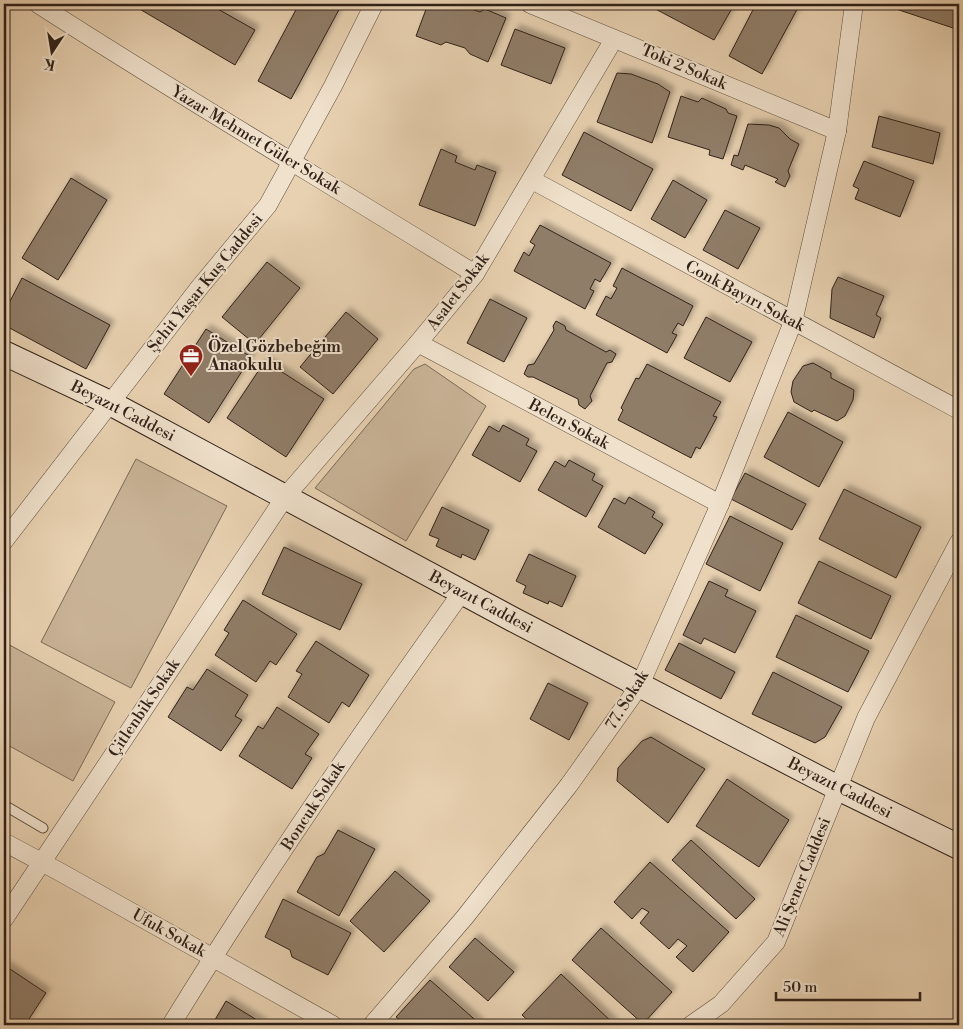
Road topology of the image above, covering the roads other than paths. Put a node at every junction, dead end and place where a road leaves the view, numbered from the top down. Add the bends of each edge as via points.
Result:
1 (38, 4) edge
2 (374, 4) edge
3 (530, 4) edge
4 (854, 4) edge
5 (614, 39) junction
6 (837, 131) junction
7 (292, 160) junction
8 (532, 180) junction
9 (476, 274) junction
10 (793, 322) junction
11 (418, 343) junction
12 (4, 353) edge
13 (110, 403) junction
14 (959, 410) edge
15 (285, 497) junction
16 (720, 504) junction
17 (4, 541) edge
18 (959, 542) edge
19 (462, 592) junction
20 (640, 685) junction
21 (838, 788) junction
22 (4, 805) edge
23 (43, 828) dead end
24 (4, 842) edge
25 (959, 847) edge
26 (41, 862) junction
27 (4, 919) edge
28 (213, 958) junction
29 (172, 1025) edge
30 (333, 1025) edge
31 (372, 1025) edge
32 (691, 1025) edge

1 - 7 street, Yazar Mehmet Güler Sokak via 140,70
2 - 7 street, Şehit Yaşar Kuş Caddesi
3 - 5 street, Toki 2 Sokak
4 - 6 street, 77. Sokak
5 - 6 street, Toki 2 Sokak
5 - 8 street, Asalet Sokak
6 - 10 street, 77. Sokak
7 - 9 street, Yazar Mehmet Güler Sokak
7 - 13 street, Şehit Yaşar Kuş Caddesi via 268,204
8 - 9 street, Asalet Sokak
8 - 10 street, Conk Bayırı Sokak
9 - 11 street, Asalet Sokak
10 - 14 street, Conk Bayırı Sokak
10 - 16 street, 77. Sokak
11 - 15 street, Asalet Sokak
11 - 16 street, Belen Sokak
12 - 13 street, Beyazıt Caddesi
13 - 15 street, Beyazıt Caddesi
13 - 17 street, Şehit Yaşar Kuş Caddesi
15 - 19 street, Beyazıt Caddesi
15 - 26 street, Çitlenbik Sokak
16 - 20 street, 77. Sokak
18 - 21 street, Ali Şener Caddesi via 866,718
19 - 20 street, Beyazıt Caddesi
19 - 28 street, Boncuk Sokak via 360,735
20 - 21 street, Beyazıt Caddesi
20 - 31 street, 77. Sokak via 569,786 465,917
21 - 25 street, Beyazıt Caddesi
21 - 32 street, Ali Şener Caddesi via 776,942 721,1004
22 - 23 lane
24 - 26 street, Ufuk Sokak
26 - 27 street, Çitlenbik Sokak
26 - 28 street, Ufuk Sokak
28 - 29 street, Boncuk Sokak
28 - 30 street, Ufuk Sokak

